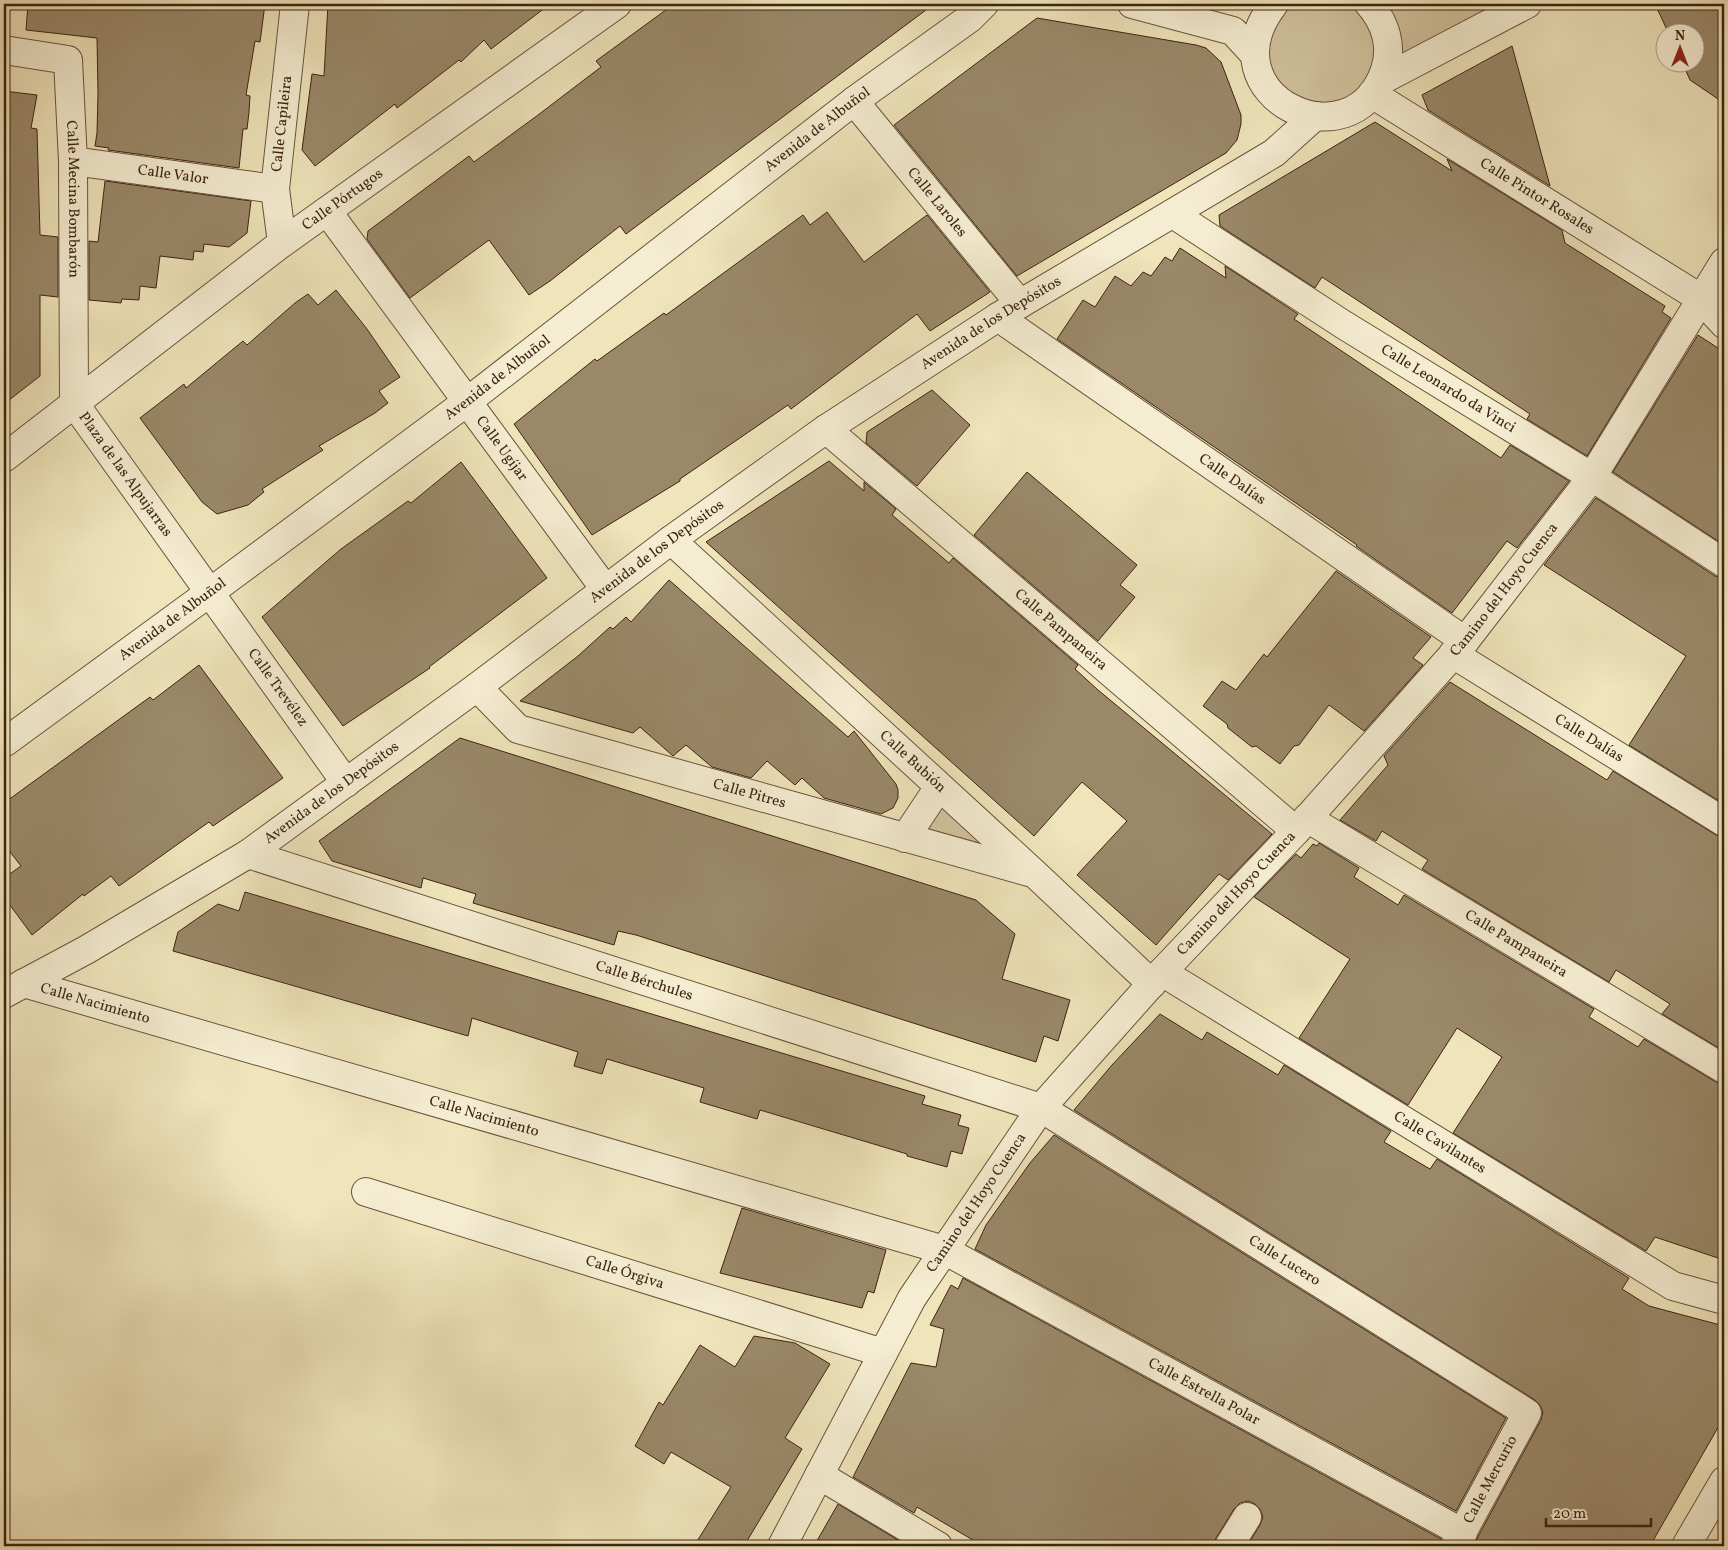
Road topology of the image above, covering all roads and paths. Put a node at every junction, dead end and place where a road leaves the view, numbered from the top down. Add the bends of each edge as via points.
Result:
1 (295, 4) edge
2 (617, 4) edge
3 (984, 4) edge
4 (1132, 4) edge
5 (1274, 4) edge
6 (1369, 4) edge
7 (1527, 4) edge
8 (4, 50) edge
9 (1255, 55) junction
10 (1377, 87) junction
11 (854, 101) junction
12 (1315, 116) junction
13 (73, 161) junction
14 (275, 190) junction
15 (327, 211) junction
16 (1173, 214) junction
17 (282, 243) junction
18 (1724, 262) edge
19 (1712, 298) edge
20 (1009, 311) junction
21 (1724, 324) edge
22 (468, 401) junction
23 (74, 403) junction
24 (826, 429) junction
25 (4, 458) edge
26 (1592, 477) junction
27 (670, 540) junction
28 (1724, 563) edge
29 (605, 589) junction
30 (209, 593) junction
31 (1459, 647) junction
32 (478, 687) junction
33 (4, 743) edge
34 (346, 783) junction
35 (939, 787) junction
36 (1724, 822) edge
37 (1302, 824) junction
38 (905, 838) junction
39 (248, 854) junction
40 (1035, 874) junction
41 (1157, 978) junction
42 (14, 989) edge
43 (1724, 1069) edge
44 (1041, 1108) junction
45 (366, 1192) dead end
46 (944, 1250) junction
47 (1724, 1300) edge
48 (883, 1353) junction
49 (1527, 1413) joint
50 (819, 1475) junction
51 (1724, 1481) edge
52 (1247, 1518) dead end
53 (1459, 1539) edge
54 (782, 1546) edge
55 (938, 1546) edge
56 (1229, 1546) edge
57 (1686, 1546) edge

1 - 14 street, Calle Capileira
2 - 15 street, Calle Pórtugos
3 - 11 street, Avenida de Albuñol via 970,18
4 - 9 street via 1233,31
5 - 9 street via 1264,17 1257,35
6 - 10 street via 1385,29 1389,46 1387,64
7 - 10 street
8 - 13 street, Calle Mecina Bombarón via 68,60
9 - 12 street via 1259,73 1268,90 1297,112
10 - 12 street via 1356,108 1336,115
10 - 19 street, Calle Pintor Rosales
11 - 20 street, Calle Laroles
11 - 22 street, Avenida de Albuñol
12 - 16 street, Avenida de los Depósitos via 1274,153
13 - 14 street, Calle Valor
13 - 23 street, Calle Mecina Bombarón
14 - 17 street, Calle Capileira
15 - 17 street, Calle Pórtugos
15 - 22 street, Calle Ugíjar
16 - 20 street, Avenida de los Depósitos
16 - 26 street, Calle Leonardo da Vinci via 1344,326
17 - 23 street, Calle Pórtugos
18 - 19 street, Camino del Hoyo Cuenca
19 - 21 street, Calle Pintor Rosales
19 - 26 street, Camino del Hoyo Cuenca
20 - 24 street, Avenida de los Depósitos
20 - 31 street, Calle Dalías
22 - 29 street, Calle Ugíjar
22 - 30 street, Avenida de Albuñol
23 - 25 street, Plaza de las Alpujarras
23 - 30 street, Plaza de las Alpujarras
24 - 27 street, Avenida de los Depósitos
24 - 37 street, Calle Pampaneira
26 - 28 street, Calle Leonardo da Vinci
26 - 31 street, Camino del Hoyo Cuenca
27 - 29 street, Avenida de los Depósitos
27 - 35 street, Calle Bubión
29 - 32 street, Avenida de los Depósitos
30 - 33 street, Avenida de Albuñol
30 - 34 street, Calle Trevélez
31 - 36 street, Calle Dalías
31 - 37 street, Camino del Hoyo Cuenca
32 - 34 street, Avenida de los Depósitos
32 - 38 street, Calle Pitres via 518,729
34 - 39 street, Avenida de los Depósitos
35 - 38 street
35 - 40 street, Calle Bubión
37 - 41 street, Camino del Hoyo Cuenca
37 - 43 street, Calle Pampaneira
38 - 40 street, Calle Pitres
39 - 42 street, Avenida de los Depósitos
39 - 44 street, Calle Bérchules
40 - 41 street, Calle Bubión
41 - 44 street, Camino del Hoyo Cuenca
41 - 47 street, Calle Cavilantes via 1673,1286
42 - 46 street, Calle Nacimiento
44 - 46 street, Camino del Hoyo Cuenca
44 - 49 street, Calle Lucero
45 - 48 street, Calle Órgiva
46 - 48 street, Camino del Hoyo Cuenca via 912,1298
46 - 53 street, Calle Estrella Polar
48 - 50 street, Camino del Hoyo Cuenca
49 - 53 street, Calle Mercurio
50 - 54 street, Camino del Hoyo Cuenca
50 - 55 street
51 - 57 street
52 - 56 street

